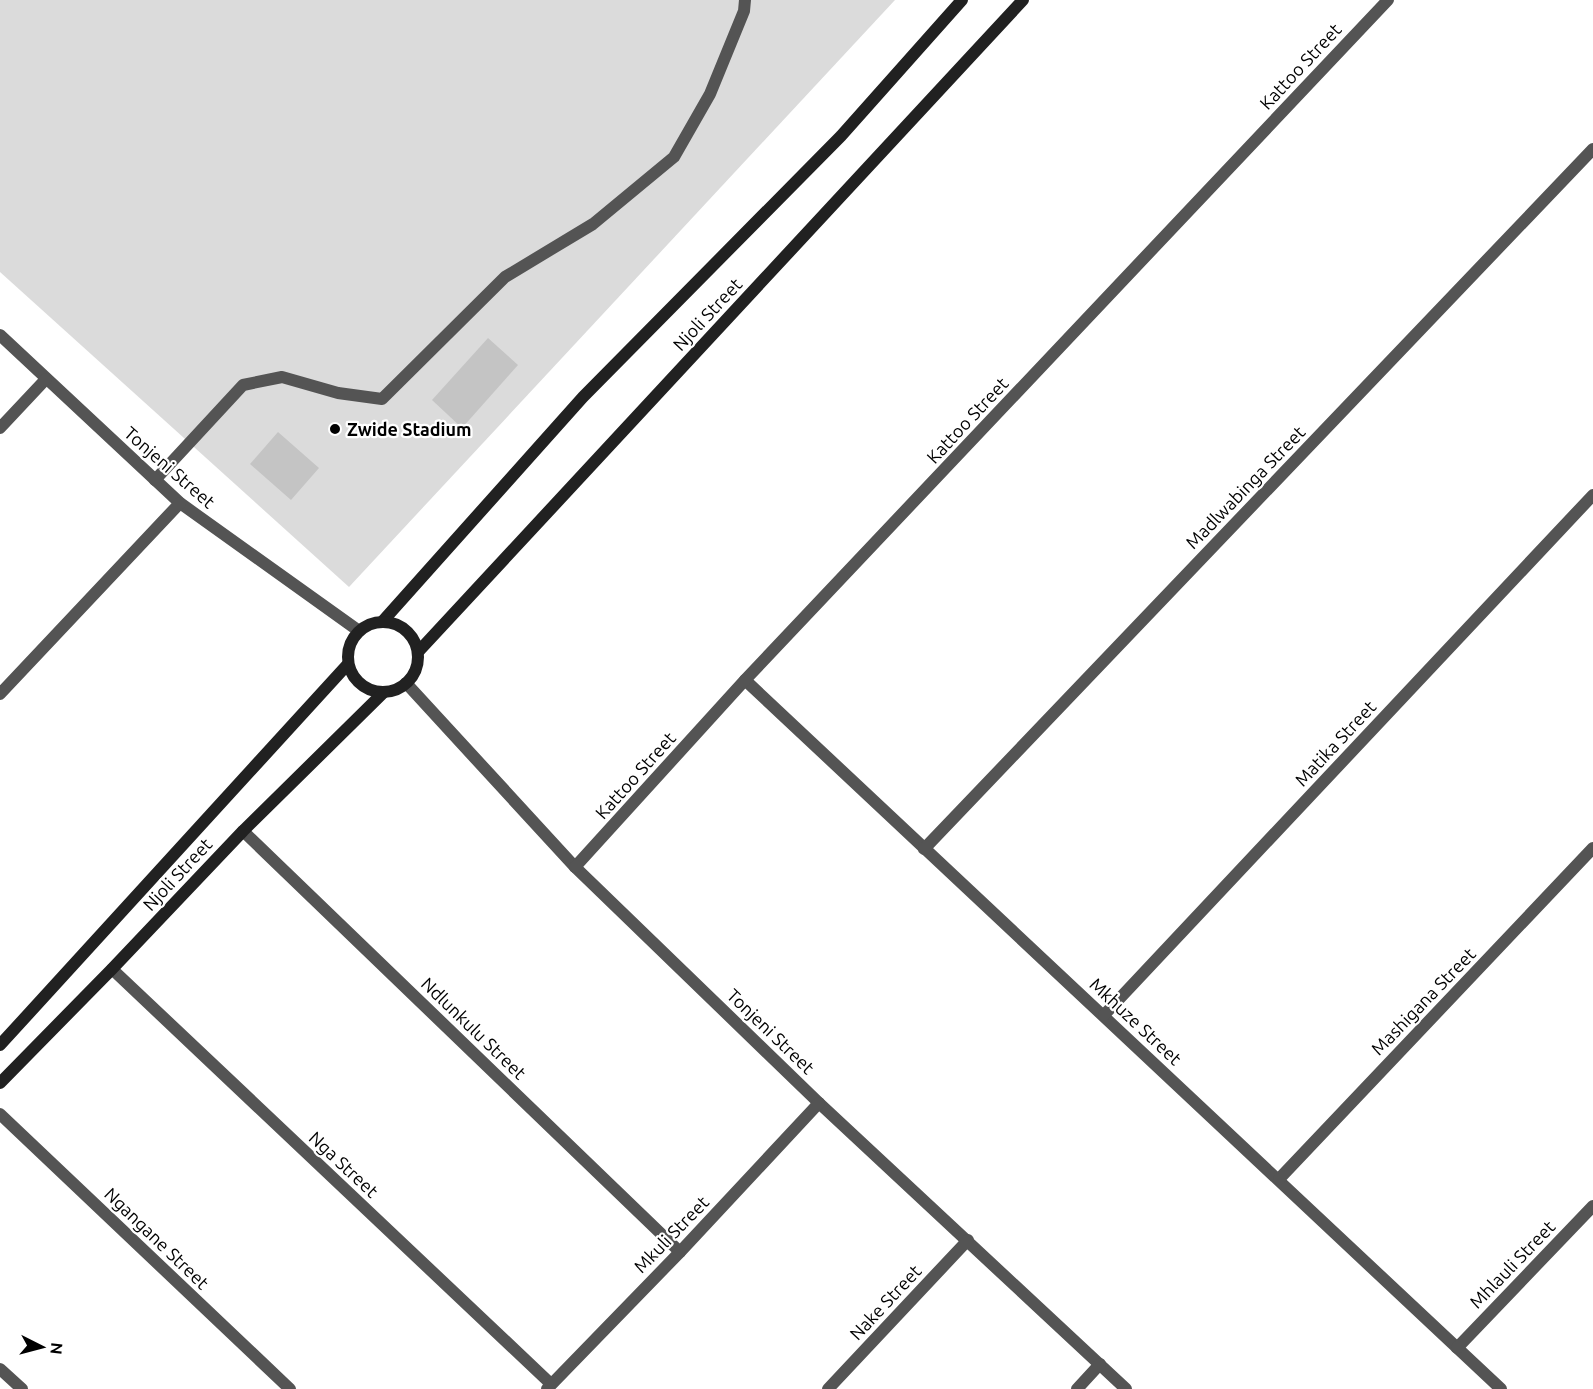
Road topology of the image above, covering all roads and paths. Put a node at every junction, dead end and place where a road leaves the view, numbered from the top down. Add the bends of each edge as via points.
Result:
1 (745, 0) edge
2 (962, 0) edge
3 (1023, 0) edge
4 (1388, 0) edge
5 (1593, 149) edge
6 (0, 335) edge
7 (46, 379) junction
8 (0, 428) edge
9 (155, 480) junction
10 (1593, 495) edge
11 (180, 504) junction
12 (382, 622) junction
13 (359, 631) junction
14 (418, 652) junction
15 (348, 664) junction
16 (745, 680) junction
17 (406, 683) junction
18 (384, 692) junction
19 (0, 694) edge
20 (243, 831) junction
21 (1593, 848) edge
22 (924, 849) junction
23 (575, 867) junction
24 (112, 969) junction
25 (1104, 1015) junction
26 (0, 1045) edge
27 (0, 1083) edge
28 (819, 1103) junction
29 (0, 1113) edge
30 (1279, 1179) junction
31 (1593, 1206) edge
32 (968, 1240) junction
33 (680, 1252) junction
34 (1457, 1348) junction
35 (1100, 1364) junction
36 (0, 1369) edge
37 (549, 1387) edge
38 (22, 1389) edge
39 (290, 1389) edge
40 (828, 1389) edge
41 (1077, 1389) edge
42 (1126, 1389) edge
43 (1501, 1389) edge

1 - 9 street via 710,94 674,157 593,224 505,277 382,399 338,393 282,376 243,385
2 - 12 main road, Njoli Street via 841,136 583,397
3 - 14 main road, Njoli Street
4 - 16 street, Kattoo Street
5 - 22 street, Madlwabinga Street
6 - 7 street, Tonjeni Street
7 - 8 street
7 - 9 street, Tonjeni Street
9 - 11 street, Tonjeni Street
10 - 25 street, Matika Street
11 - 13 street, Tonjeni Street
11 - 19 street
12 - 13 main road
12 - 14 main road via 404,629
13 - 15 main road via 348,652
14 - 17 main road via 414,674
15 - 18 main road via 361,685
15 - 26 main road, Njoli Street
16 - 22 street, Mkhuze Street
16 - 23 street, Kattoo Street
17 - 18 main road
17 - 23 street, Tonjeni Street
18 - 20 main road, Njoli Street
20 - 24 main road, Njoli Street
20 - 33 street, Ndlunkulu Street
21 - 30 street, Mashigana Street
22 - 25 street, Mkhuze Street
23 - 28 street, Tonjeni Street
24 - 27 main road, Njoli Street
24 - 37 street, Nga Street
25 - 30 street, Mkhuze Street
28 - 32 street, Tonjeni Street
28 - 33 street, Mkuli Street
29 - 39 street, Ngangane Street
30 - 34 street, Mkhuze Street
31 - 34 street, Mhlauli Street
32 - 35 street, Tonjeni Street
32 - 40 street, Nake Street
33 - 37 street, Mkuli Street
34 - 43 street, Mkhuze Street
35 - 41 street
35 - 42 street, Tonjeni Street
36 - 38 street

